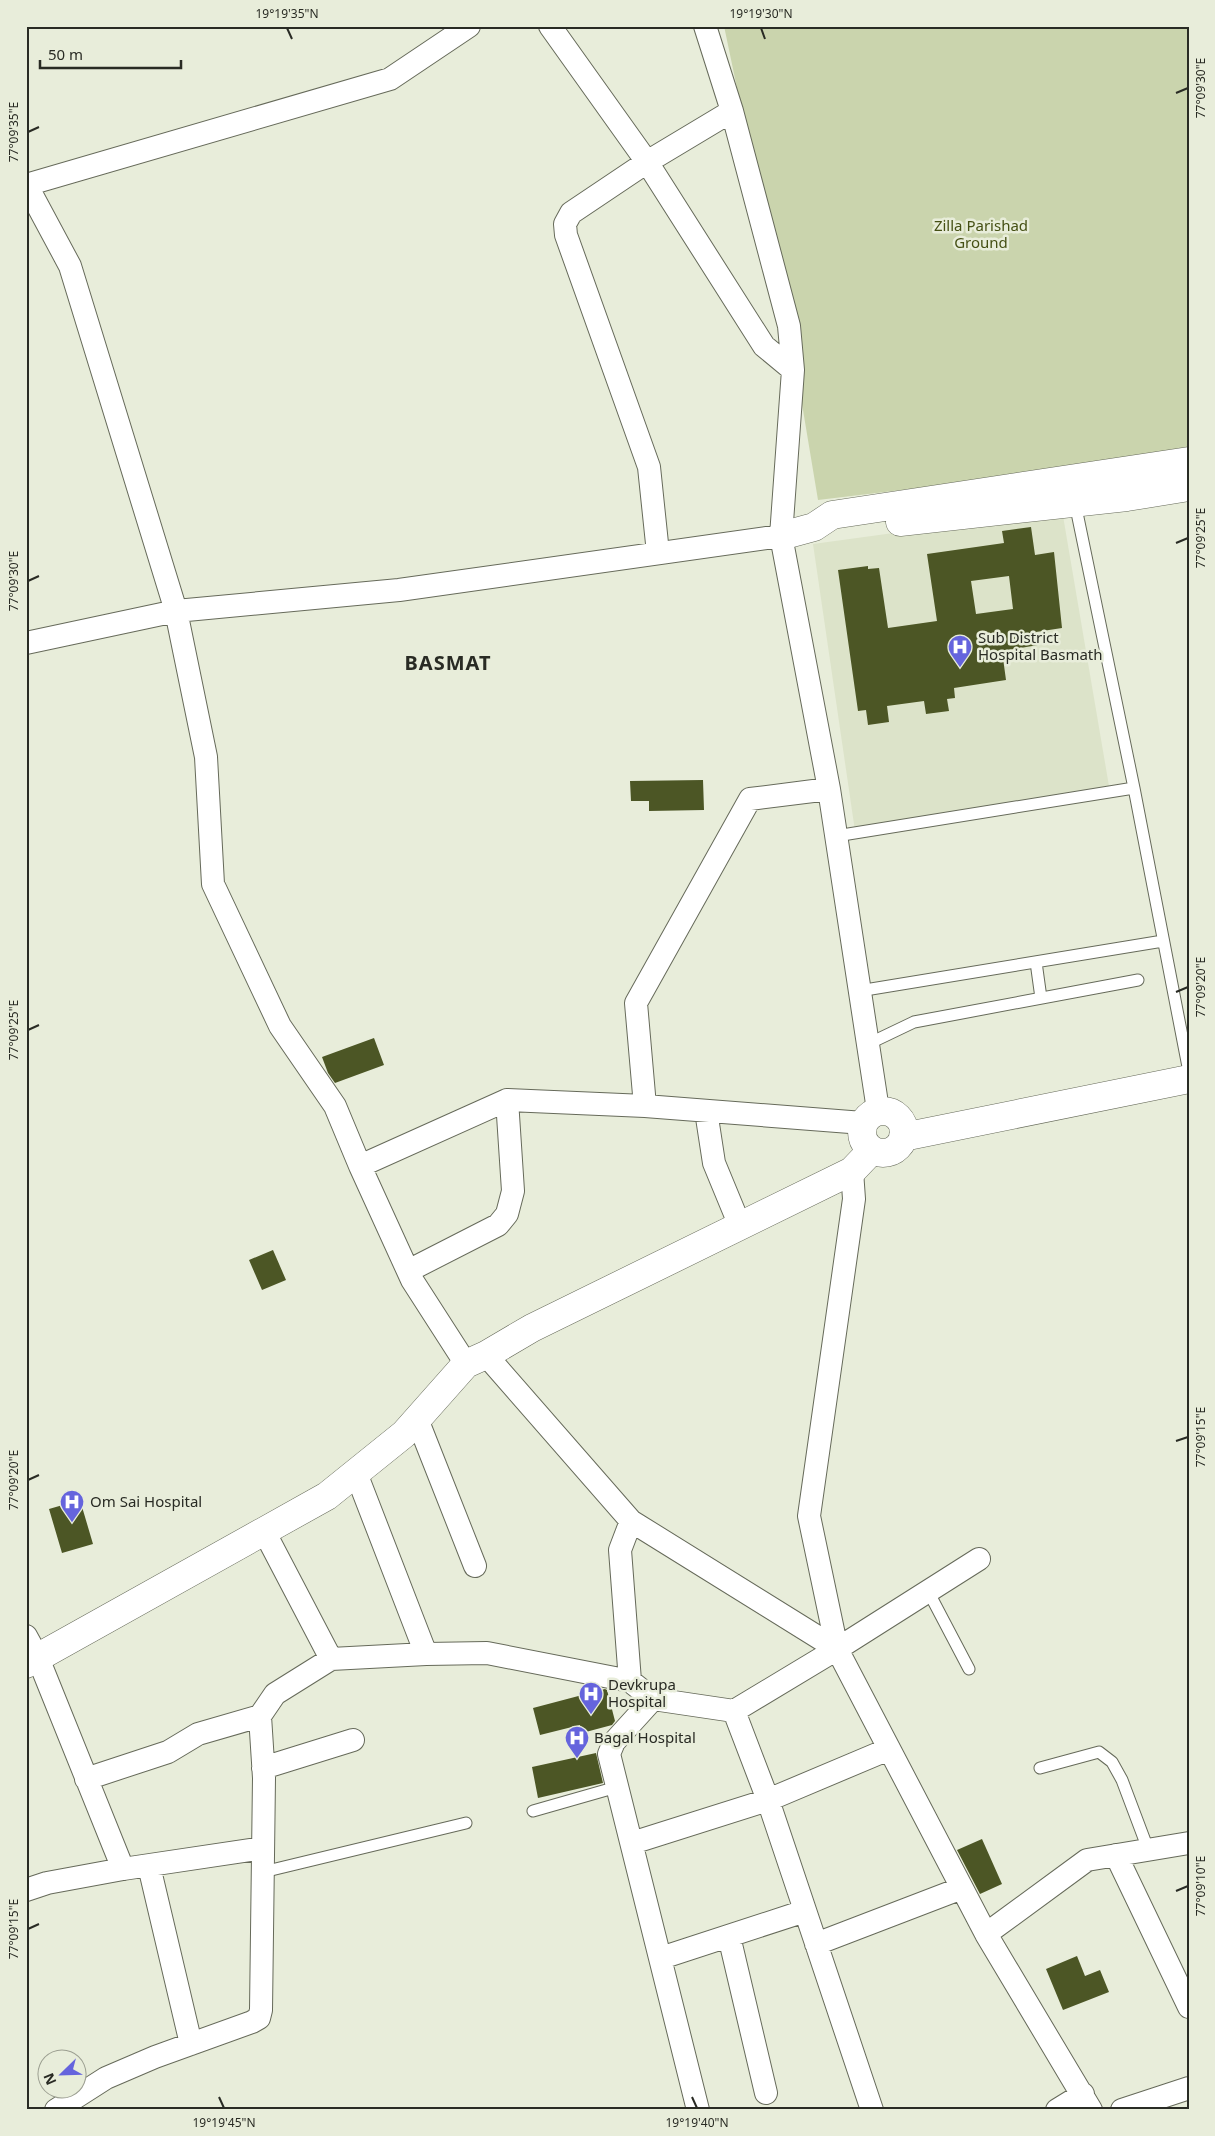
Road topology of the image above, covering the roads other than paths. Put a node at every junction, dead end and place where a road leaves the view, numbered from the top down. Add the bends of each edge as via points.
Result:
1 (469, 26) edge
2 (704, 26) edge
3 (555, 27) edge
4 (732, 111) junction
5 (647, 162) junction
6 (26, 184) edge
7 (793, 370) junction
8 (1189, 461) edge
9 (1189, 487) edge
10 (1075, 503) junction
11 (814, 527) junction
12 (781, 536) junction
13 (658, 553) junction
14 (176, 610) junction
15 (26, 643) edge
16 (1134, 788) junction
17 (828, 789) junction
18 (836, 836) junction
19 (1163, 941) junction
20 (1036, 962) junction
21 (1138, 980) dead end
22 (859, 991) junction
23 (1041, 998) junction
24 (868, 1044) junction
25 (1189, 1072) edge
26 (1189, 1079) edge
27 (507, 1100) junction
28 (644, 1106) junction
29 (706, 1111) junction
30 (870, 1117) junction
31 (904, 1137) junction
32 (872, 1150) junction
33 (360, 1166) junction
34 (852, 1171) junction
35 (740, 1226) junction
36 (408, 1271) junction
37 (476, 1360) junction
38 (417, 1419) junction
39 (356, 1473) junction
40 (631, 1521) junction
41 (264, 1531) junction
42 (979, 1559) dead end
43 (475, 1566) dead end
44 (928, 1592) junction
45 (837, 1649) junction
46 (30, 1653) edge
47 (426, 1654) junction
48 (331, 1659) junction
49 (969, 1669) dead end
50 (630, 1681) junction
51 (653, 1699) junction
52 (734, 1711) junction
53 (260, 1716) junction
54 (353, 1740) dead end
55 (889, 1749) junction
56 (263, 1768) junction
57 (1040, 1768) dead end
58 (86, 1779) junction
59 (617, 1787) junction
60 (768, 1800) junction
61 (533, 1811) dead end
62 (466, 1823) dead end
63 (632, 1843) junction
64 (1189, 1843) edge
65 (263, 1848) junction
66 (1148, 1850) junction
67 (1116, 1855) junction
68 (149, 1866) junction
69 (123, 1869) junction
70 (263, 1872) junction
71 (962, 1888) junction
72 (26, 1890) edge
73 (805, 1911) junction
74 (986, 1934) junction
75 (729, 1936) junction
76 (816, 1944) junction
77 (661, 1958) junction
78 (1189, 2007) edge
79 (191, 2044) junction
80 (1189, 2088) edge
81 (766, 2093) dead end
82 (1086, 2102) edge
83 (56, 2110) edge
84 (698, 2110) edge
85 (872, 2110) edge
86 (1057, 2110) edge
87 (1122, 2110) edge

1 - 6 street via 390,79
2 - 4 street
3 - 5 street
4 - 5 street
4 - 7 street via 789,326
5 - 7 street via 764,346
5 - 13 street via 570,213 565,224 566,235 649,467
6 - 14 street via 70,266
7 - 12 street
8 - 11 main road via 832,515
9 - 10 main road
10 - 11 main road via 835,530
10 - 16 lane
11 - 12 main road
12 - 13 street
12 - 17 street
13 - 14 street via 399,590
14 - 15 street
14 - 33 street via 206,757 213,884 280,1026 334,1106
16 - 18 lane
16 - 19 lane
17 - 18 street
17 - 28 street via 750,799 636,1003
18 - 22 street
19 - 20 lane
19 - 25 lane
20 - 22 lane
20 - 23 lane
21 - 23 lane
22 - 24 street
23 - 24 lane via 914,1022
24 - 30 street
26 - 31 main road
27 - 28 street
27 - 33 street
27 - 36 street via 513,1191 507,1214 498,1225
28 - 29 street
29 - 30 street
29 - 35 street via 714,1163
30 - 31 main road via 889,1111 904,1126
30 - 32 main road via 861,1133 864,1143
31 - 32 main road via 894,1150 879,1153
32 - 34 main road
33 - 36 street
34 - 35 main road
34 - 45 street via 854,1199 810,1516
35 - 37 main road via 532,1328
36 - 37 street
37 - 38 main road
37 - 40 street
38 - 39 main road via 404,1434
38 - 43 street
39 - 41 main road via 327,1496
39 - 47 street
40 - 45 street
40 - 50 street via 620,1550
41 - 46 main road
41 - 48 street
42 - 44 street
44 - 45 street
44 - 49 lane
45 - 52 street
45 - 55 street
46 - 58 street
47 - 48 street
47 - 50 street via 487,1653
48 - 53 street via 275,1694
50 - 51 street
51 - 52 street
51 - 59 street via 610,1748
52 - 60 street
53 - 56 street
53 - 58 street via 198,1734 168,1752
54 - 56 street
55 - 60 street
55 - 71 street
56 - 65 street
57 - 66 lane via 1099,1752 1112,1762 1122,1780
58 - 69 street
59 - 61 lane
59 - 63 street
60 - 63 street
60 - 73 street
62 - 70 lane
63 - 77 street
64 - 66 street
65 - 68 street
65 - 70 street
66 - 67 street
67 - 74 street via 1087,1860
67 - 78 street
68 - 69 street
68 - 79 street
69 - 72 street
70 - 79 street via 259,2018
71 - 74 street
71 - 76 street
73 - 75 street
73 - 76 street
74 - 82 street
75 - 77 street
75 - 81 street
76 - 85 street
77 - 84 street
79 - 83 street via 106,2078
80 - 87 street
82 - 86 street

